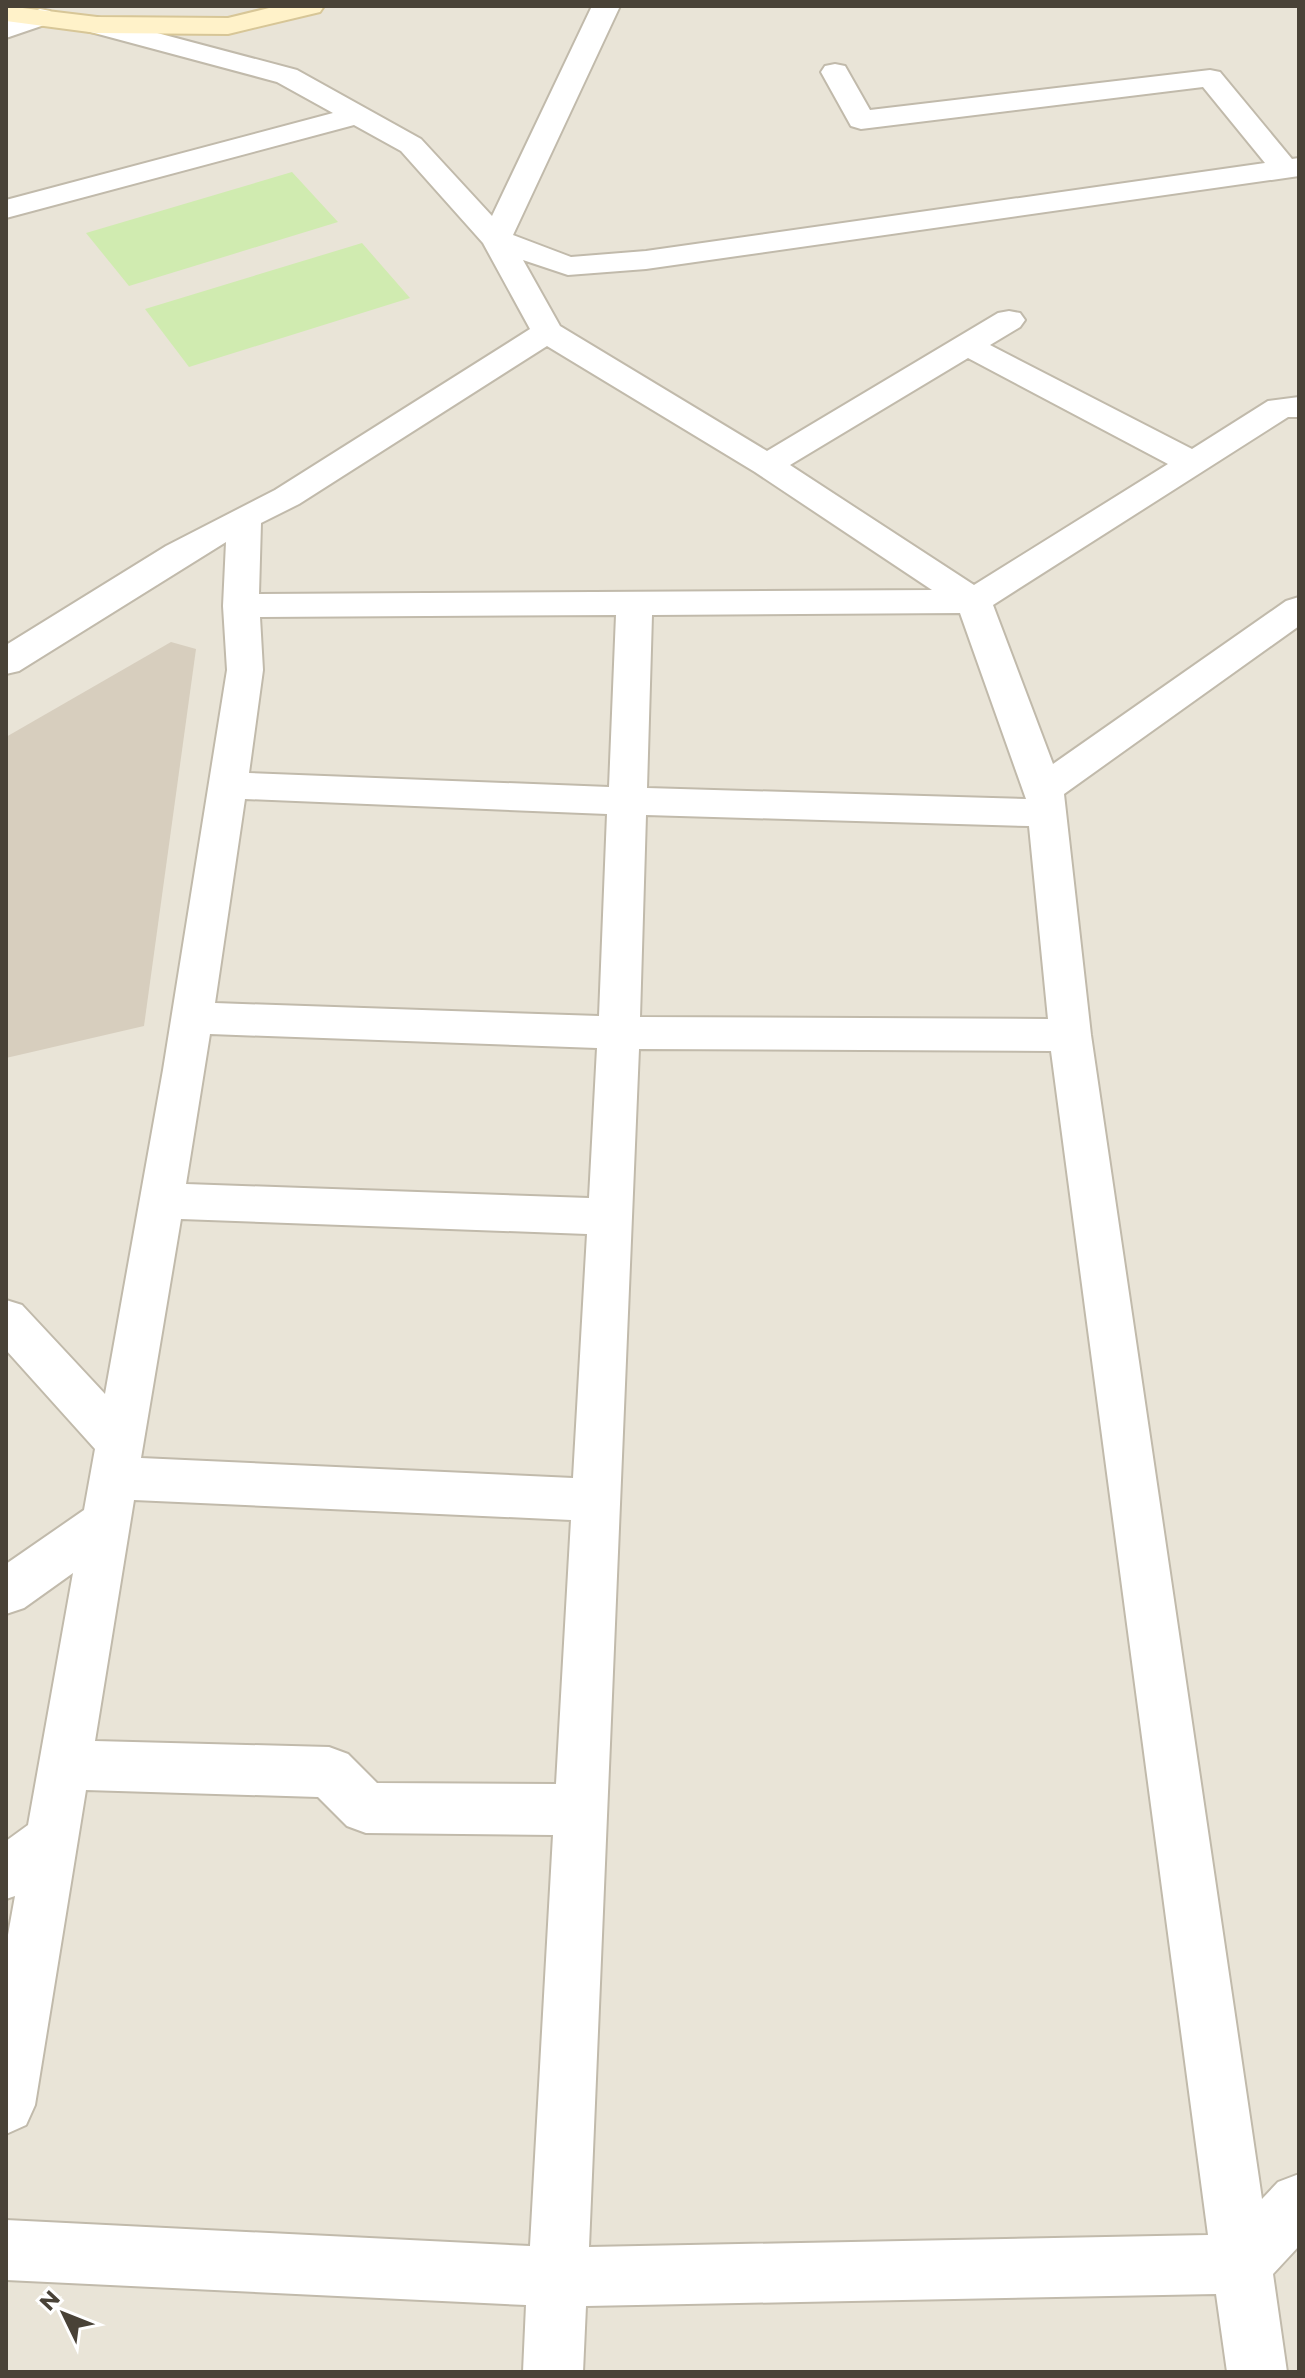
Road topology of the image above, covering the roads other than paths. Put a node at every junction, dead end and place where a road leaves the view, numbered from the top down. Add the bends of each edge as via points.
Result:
1 (310, 6) edge
2 (606, 6) edge
3 (6, 13) edge
4 (40, 17) junction
5 (97, 25) junction
6 (6, 30) edge
7 (835, 72) dead end
8 (359, 115) junction
9 (1291, 168) edge
10 (6, 209) edge
11 (496, 239) junction
12 (1009, 320) dead end
13 (547, 332) junction
14 (967, 345) junction
15 (1299, 407) edge
16 (1193, 463) junction
17 (767, 465) junction
18 (244, 517) junction
19 (974, 601) junction
20 (634, 605) junction
21 (241, 606) junction
22 (1299, 609) edge
23 (6, 662) edge
24 (228, 785) junction
25 (627, 801) junction
26 (1044, 801) junction
27 (192, 1018) junction
28 (619, 1033) junction
29 (1070, 1035) junction
30 (162, 1201) junction
31 (610, 1217) junction
32 (6, 1319) edge
33 (114, 1481) junction
34 (596, 1500) junction
35 (6, 1592) edge
36 (65, 1765) junction
37 (581, 1810) junction
38 (52, 1839) junction
39 (6, 1873) edge
40 (6, 2105) edge
41 (1299, 2203) edge
42 (6, 2250) edge
43 (1242, 2264) junction
44 (558, 2277) junction
45 (553, 2372) edge
46 (1257, 2372) edge

1 - 5 main road via 228,26
2 - 11 street
3 - 4 main road
4 - 5 main road
4 - 6 street
5 - 8 street via 287,76
7 - 9 street via 861,120 1210,78
8 - 10 street
8 - 11 street via 411,145
9 - 11 street via 646,260 568,266
11 - 13 street
12 - 14 street
13 - 17 street
13 - 18 street via 287,497
14 - 16 street
14 - 17 street
15 - 16 street via 1280,408
16 - 19 street
17 - 19 street
18 - 21 street
18 - 23 street
19 - 20 street
19 - 26 street
20 - 21 street
20 - 25 street
21 - 24 street via 245,670
22 - 26 street
24 - 25 street
24 - 27 street
25 - 26 street
25 - 28 street
26 - 29 street
27 - 28 street
27 - 30 street
28 - 29 street
28 - 31 street
29 - 43 street
30 - 31 street
30 - 33 street
31 - 34 street
32 - 33 street
33 - 34 street
33 - 35 street
33 - 36 street
34 - 37 street
36 - 37 street via 329,1772 366,1808
36 - 38 street
37 - 44 street
38 - 39 street
38 - 40 street
41 - 43 street
42 - 44 street
43 - 44 street
43 - 46 street
44 - 45 street

